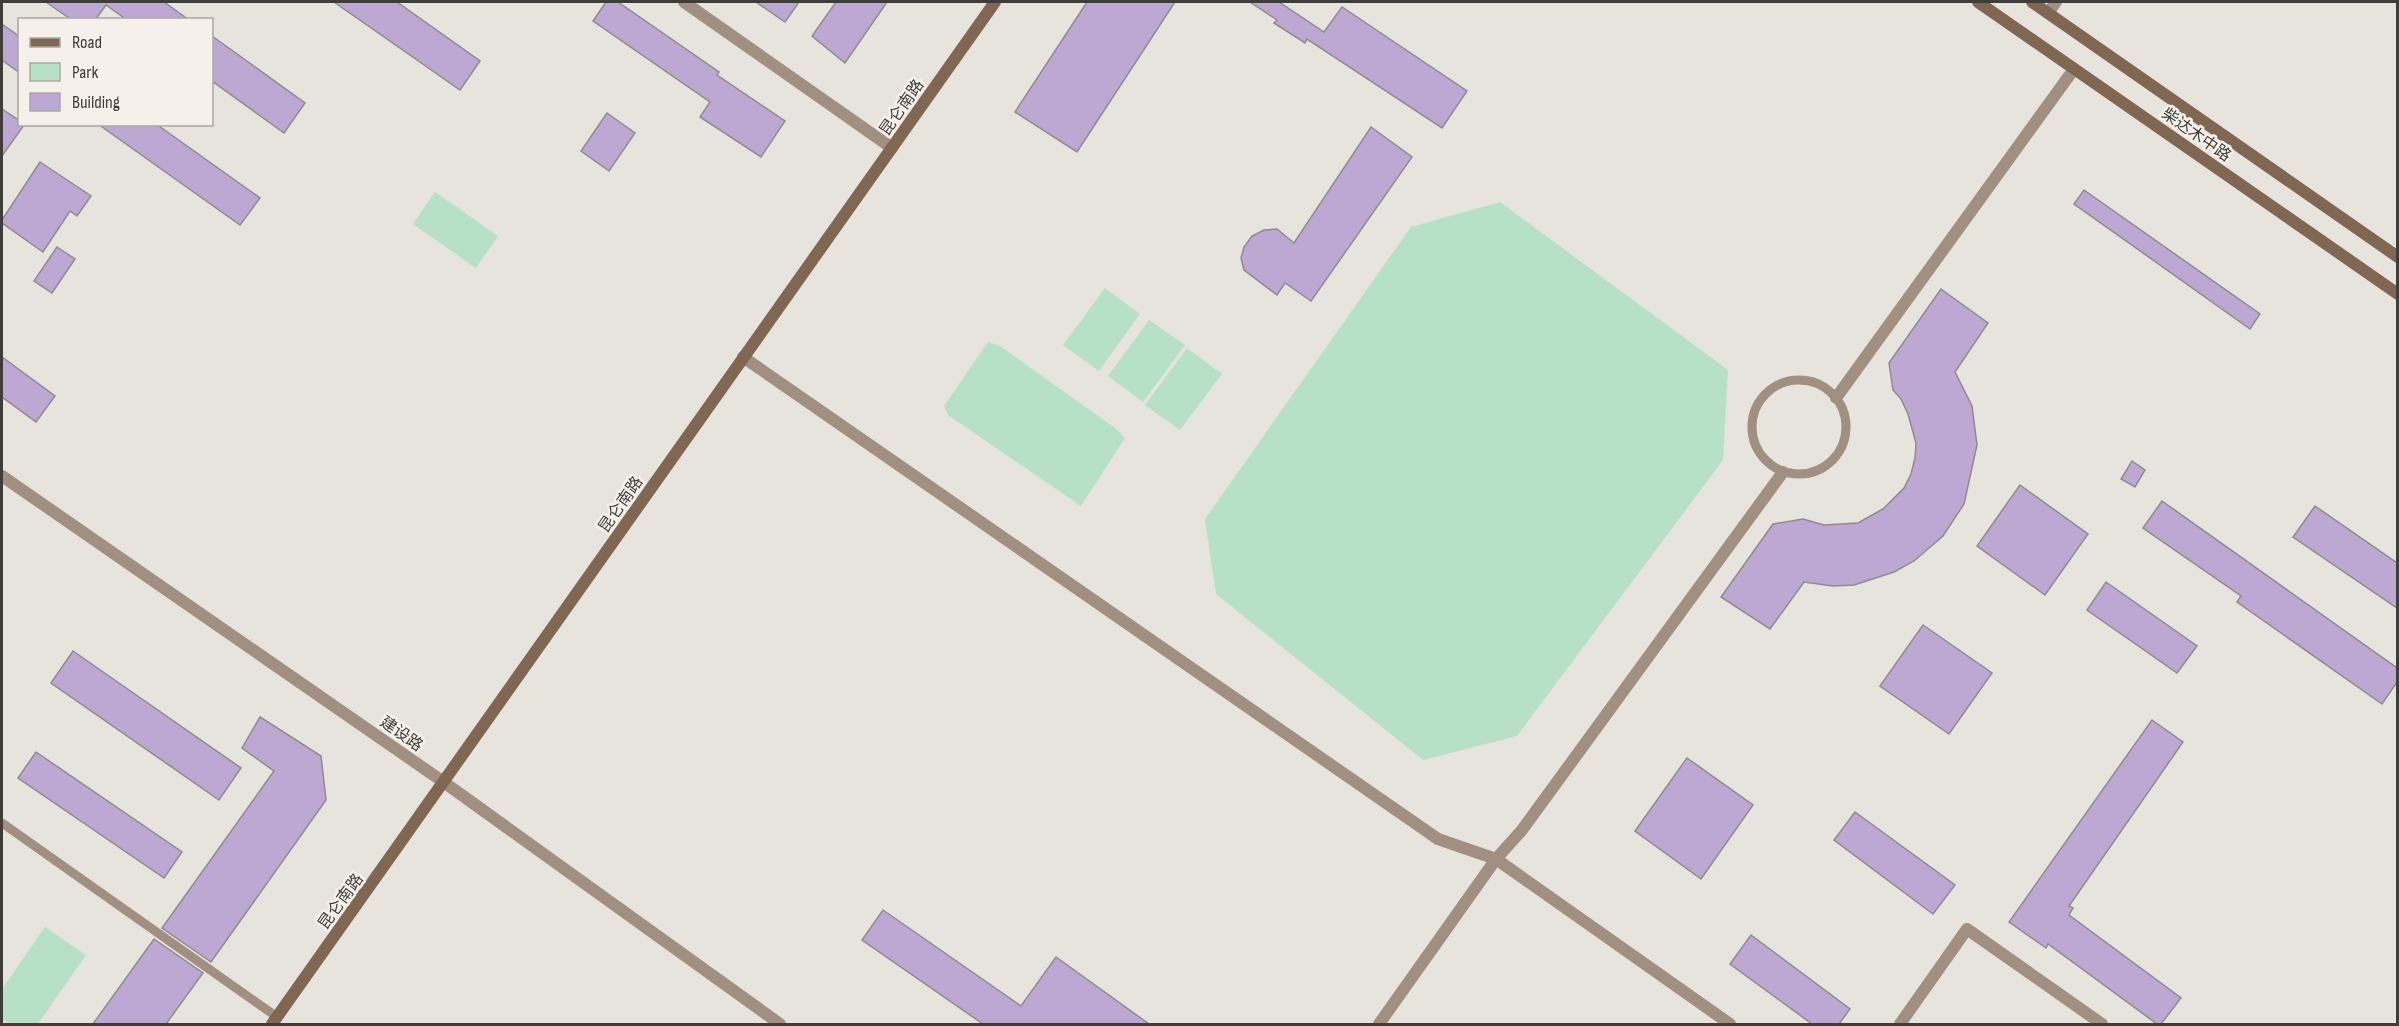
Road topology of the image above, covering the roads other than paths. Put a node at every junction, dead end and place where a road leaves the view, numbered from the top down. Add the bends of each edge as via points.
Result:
1 (684, 2) edge
2 (995, 2) edge
3 (1978, 2) edge
4 (2032, 2) edge
5 (2056, 2) edge
6 (2048, 13) junction
7 (2074, 69) junction
8 (892, 148) junction
9 (2397, 257) edge
10 (2397, 294) edge
11 (743, 357) junction
12 (1836, 398) junction
13 (1783, 472) junction
14 (2, 476) edge
15 (445, 783) junction
16 (2, 824) edge
17 (1496, 859) junction
18 (275, 1021) edge
19 (780, 1024) edge
20 (1378, 1024) edge
21 (1730, 1024) edge
22 (1900, 1024) edge
23 (2103, 1024) edge

1 - 8 street
2 - 8 main road, 昆仑南路
3 - 7 main road, 柴达木中路
4 - 6 main road, 柴达木中路
5 - 6 street
6 - 9 main road, 柴达木中路
7 - 10 main road, 柴达木中路
7 - 12 street
8 - 11 main road, 昆仑南路
11 - 15 main road, 昆仑南路
11 - 17 street via 1438,839
12 - 13 lane via 1846,419 1846,438 1838,455 1824,468 1807,474
12 - 13 lane via 1809,380 1791,380 1773,386 1760,399 1752,416 1751,435 1758,452
13 - 17 street via 1522,830
14 - 15 street, 建设路
15 - 18 main road, 昆仑南路
15 - 19 street, 建设路
16 - 18 lane
17 - 20 street
17 - 21 street
22 - 23 street via 1967,929

